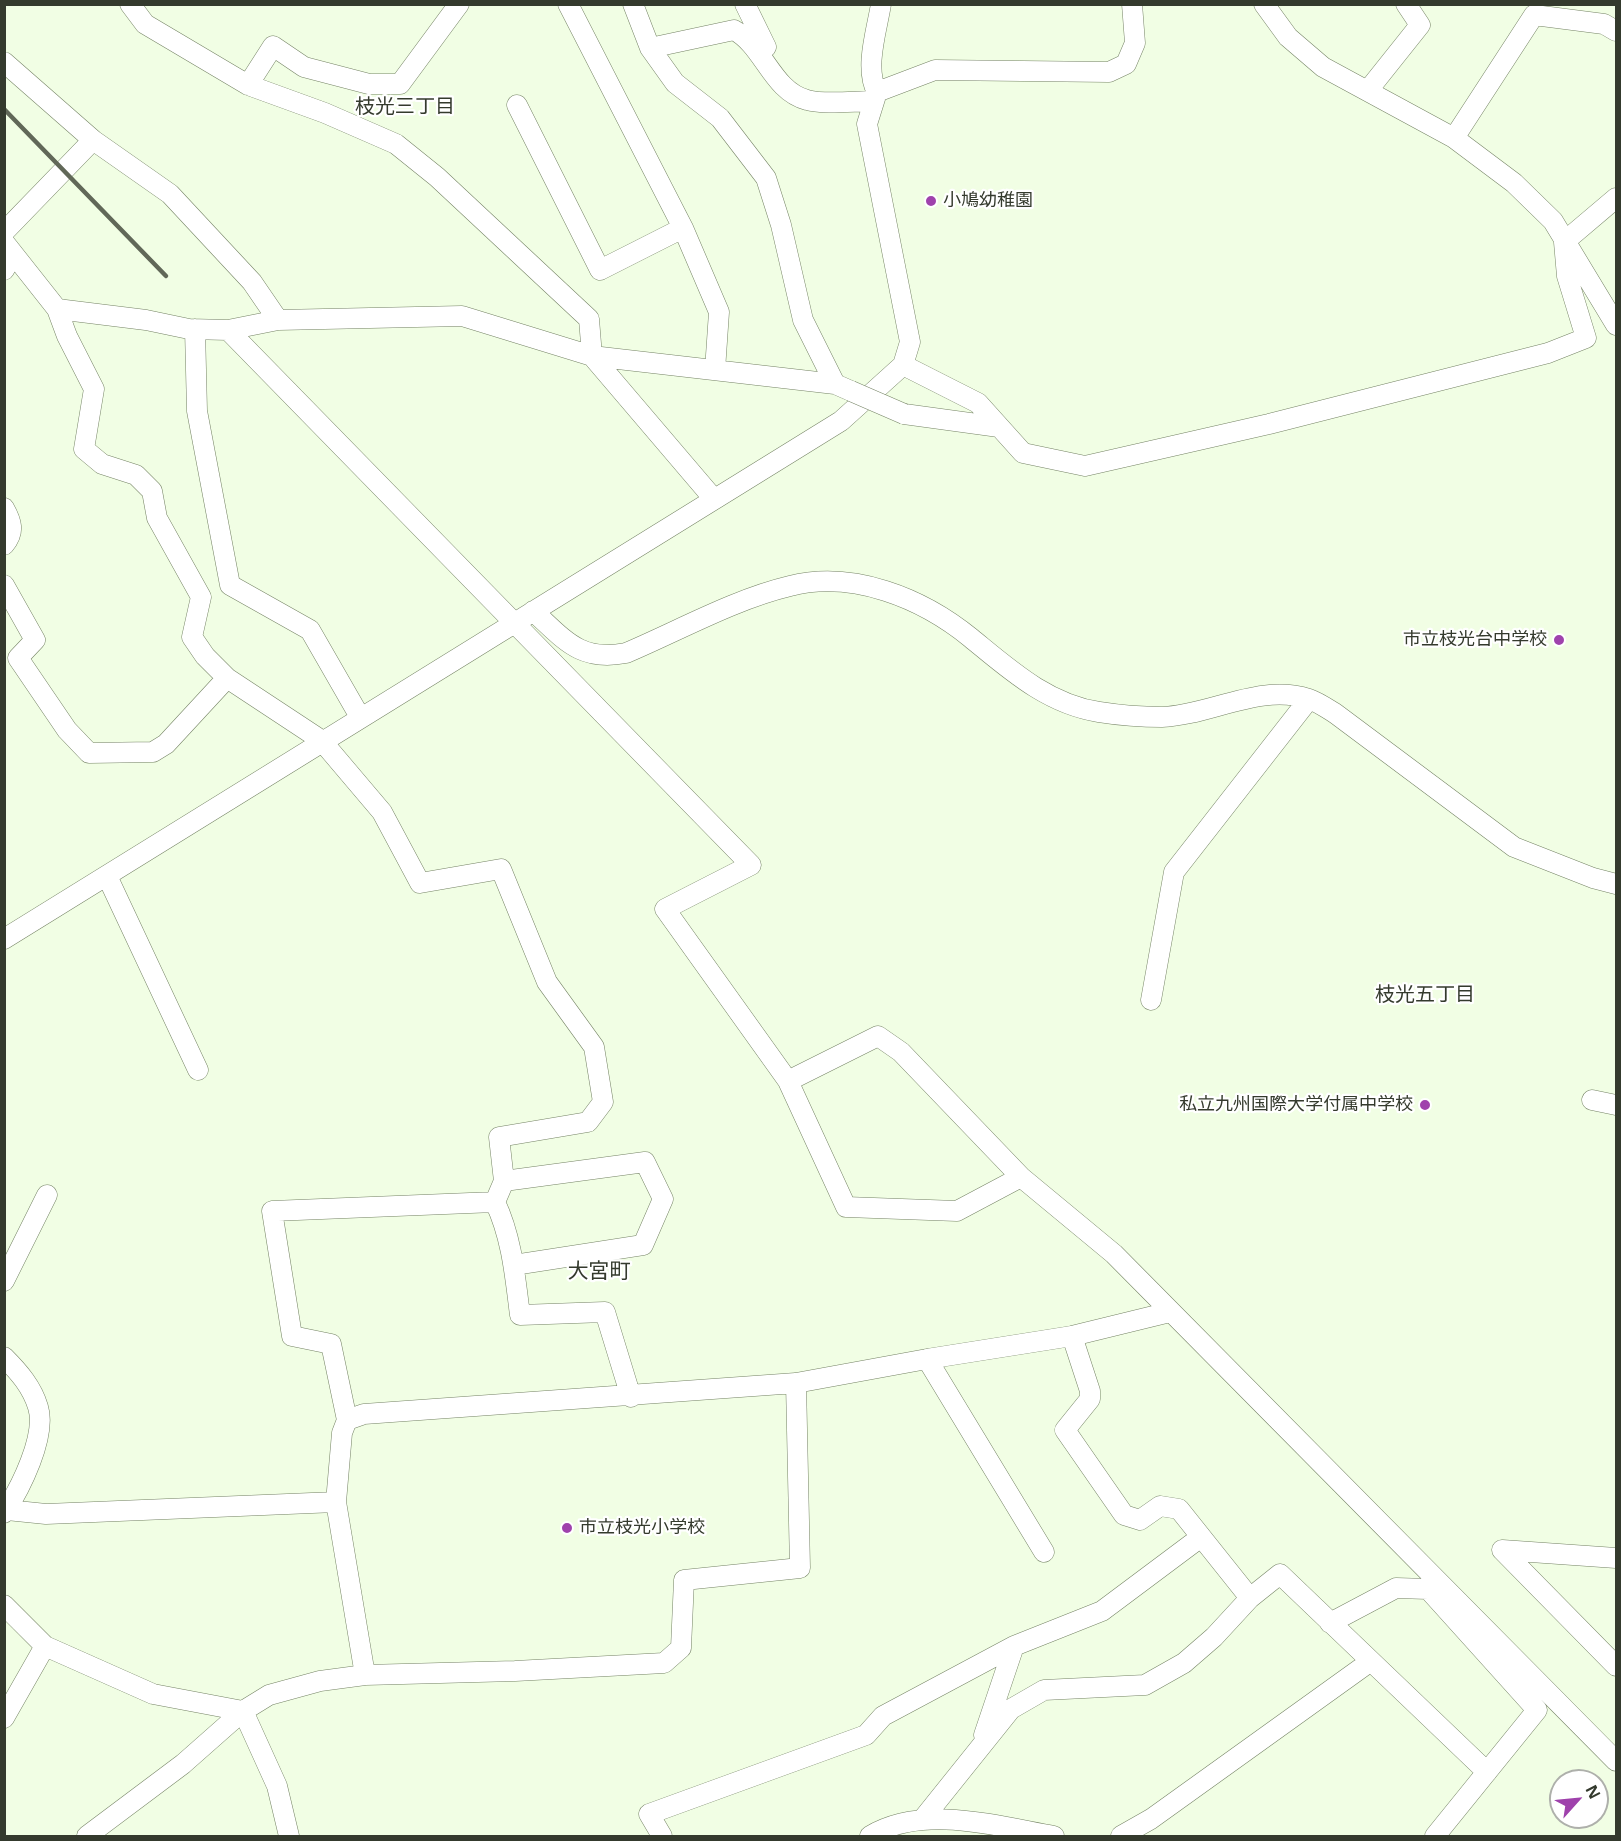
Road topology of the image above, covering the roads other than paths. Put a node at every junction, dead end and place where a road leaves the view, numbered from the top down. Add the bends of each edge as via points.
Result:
1 (130, 4) edge
2 (459, 4) edge
3 (568, 4) edge
4 (633, 4) edge
5 (745, 4) edge
6 (881, 4) edge
7 (1132, 4) edge
8 (1264, 4) edge
9 (1406, 4) edge
10 (1617, 31) edge
11 (650, 48) junction
12 (4, 62) edge
13 (248, 85) junction
14 (1369, 89) junction
15 (793, 93) junction
16 (875, 96) junction
17 (517, 105) dead end
18 (1454, 138) junction
19 (93, 140) junction
20 (1617, 198) edge
21 (683, 228) junction
22 (4, 232) edge
23 (1564, 242) junction
24 (7, 255) edge
25 (57, 309) junction
26 (278, 320) junction
27 (1617, 325) edge
28 (195, 329) junction
29 (228, 330) junction
30 (592, 356) junction
31 (903, 365) junction
32 (715, 370) junction
33 (843, 388) junction
34 (999, 428) junction
35 (713, 498) junction
36 (4, 508) edge
37 (4, 545) edge
38 (4, 585) edge
39 (533, 610) junction
40 (516, 622) junction
41 (227, 678) junction
42 (1310, 699) junction
43 (360, 717) junction
44 (321, 740) junction
45 (107, 876) junction
46 (1617, 884) edge
47 (4, 939) edge
48 (1151, 1000) dead end
49 (198, 1070) dead end
50 (788, 1081) junction
51 (1592, 1100) dead end
52 (1617, 1105) edge
53 (1021, 1177) junction
54 (504, 1181) junction
55 (47, 1195) dead end
56 (495, 1202) junction
57 (514, 1265) junction
58 (4, 1281) edge
59 (1170, 1312) junction
60 (1072, 1336) junction
61 (4, 1357) edge
62 (927, 1359) junction
63 (796, 1383) junction
64 (631, 1397) junction
65 (347, 1420) junction
66 (336, 1502) junction
67 (6, 1511) edge
68 (1201, 1538) junction
69 (1044, 1552) dead end
70 (1617, 1558) edge
71 (1250, 1598) junction
72 (4, 1605) edge
73 (1330, 1623) junction
74 (45, 1646) junction
75 (1014, 1646) junction
76 (1371, 1661) junction
77 (1617, 1666) edge
78 (365, 1675) junction
79 (243, 1711) junction
80 (4, 1718) edge
81 (979, 1751) junction
82 (1617, 1761) edge
83 (1487, 1772) junction
84 (922, 1820) junction
85 (87, 1836) edge
86 (289, 1836) edge
87 (662, 1836) edge
88 (870, 1836) edge
89 (1054, 1836) edge
90 (1121, 1836) edge
91 (1435, 1836) edge

1 - 13 street via 145,24
2 - 13 street via 400,84 369,84 304,67 273,46
3 - 21 street
4 - 11 street
5 - 15 street
6 - 16 street via 872,61
7 - 16 street via 1135,43 1126,64 1108,72 935,70
8 - 14 street via 1288,37 1323,67
9 - 14 street via 1420,25
10 - 18 street via 1604,24 1534,15
11 - 15 street via 734,30 745,36 786,90
11 - 33 street via 675,83 720,118 766,178 803,320
12 - 19 street
13 - 30 street via 377,135 413,157 589,319
14 - 18 street
15 - 16 street via 807,100
16 - 31 street via 867,124 910,342
17 - 21 street via 600,270
18 - 23 street via 1514,183 1552,221
19 - 22 street
19 - 26 street via 170,194 252,282
20 - 23 street
21 - 32 street via 719,312
23 - 27 street
23 - 34 street via 1567,276 1586,338 1548,353 1086,466 1023,453
24 - 25 street
25 - 28 street
25 - 41 street via 94,389 84,449 102,464 136,475 152,491 157,518 201,597 192,637
26 - 29 street
26 - 30 street via 462,316
28 - 29 street
28 - 43 street via 197,411 230,585 310,630
29 - 40 street
30 - 32 street
30 - 35 street
31 - 34 street via 978,403
31 - 35 street via 841,421
32 - 33 street
33 - 34 street, bridge via 904,414
35 - 39 street
36 - 37 street via 12,522 10,537
38 - 41 street via 35,640 18,658 67,730 89,753 153,752
39 - 40 street
39 - 42 street via 564,639 586,653 604,657 626,653 791,585 860,584 906,598 946,618 1028,684 1097,712 1163,717 1278,693
40 - 43 street
40 - 50 street via 751,865 665,909
41 - 44 street
42 - 46 street via 1336,714 1514,847
42 - 48 street via 1174,872
43 - 44 street
44 - 45 street
44 - 54 street via 382,812 420,884 501,869 547,982 594,1047 603,1102 588,1122 499,1137
45 - 47 street
45 - 49 street
50 - 53 street via 878,1036 901,1052
50 - 53 street via 846,1207 957,1211
51 - 52 street
53 - 59 street via 1114,1254
54 - 56 street
54 - 57 street via 645,1162 663,1199 643,1245
55 - 58 street
56 - 57 street
56 - 65 street via 272,1211 292,1336 331,1344
57 - 64 street via 520,1315 605,1312
59 - 60 street
59 - 82 street
60 - 62 street
60 - 68 street via 1090,1399 1065,1430 1124,1515 1140,1520 1160,1506 1179,1509
61 - 67 street via 26,1380 39,1410 38,1435 23,1483
62 - 63 street
62 - 69 street
63 - 64 street
63 - 78 street via 800,1568 684,1580 681,1648 664,1663
64 - 65 street via 363,1414
65 - 66 street via 342,1433
66 - 67 street via 46,1514
66 - 78 street
68 - 71 street
68 - 75 street via 1102,1611
70 - 77 street via 1502,1550
71 - 73 street via 1280,1574
71 - 81 street via 1214,1637 1165,1674 1145,1685 1044,1690 1011,1709
72 - 74 street
73 - 76 street
73 - 83 street via 1396,1588 1428,1589 1537,1710
74 - 79 street via 153,1694
74 - 80 street
75 - 81 street
75 - 87 street via 883,1716 866,1735 649,1814
76 - 83 street
76 - 90 street via 1151,1819
78 - 79 street via 279,1692
79 - 85 street via 183,1764
79 - 86 street via 277,1786
81 - 84 street
83 - 91 street
84 - 88 street via 885,1827
84 - 89 street via 982,1824

